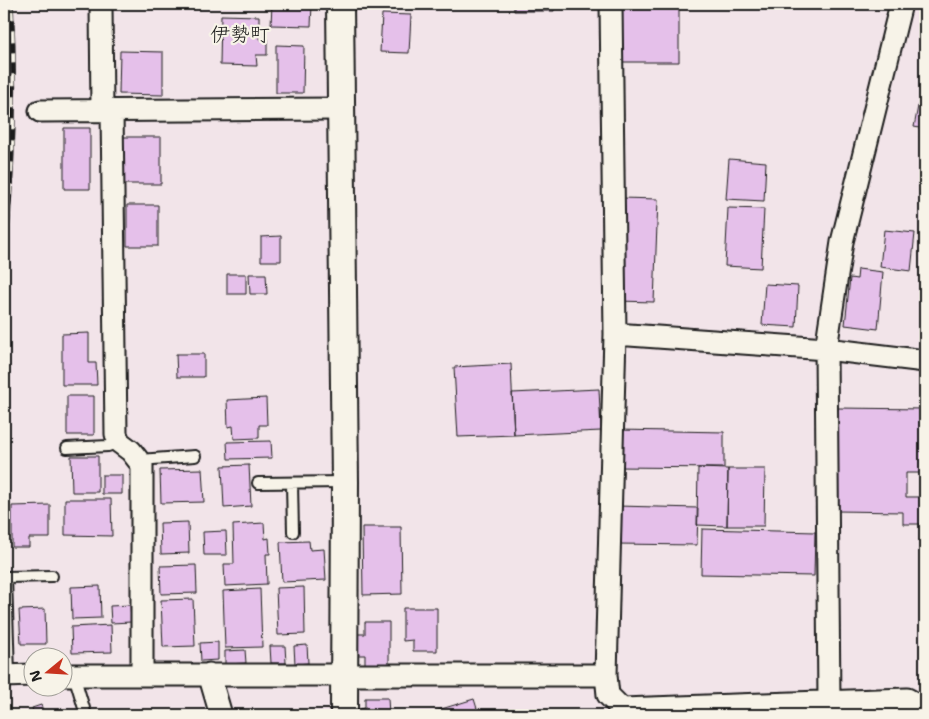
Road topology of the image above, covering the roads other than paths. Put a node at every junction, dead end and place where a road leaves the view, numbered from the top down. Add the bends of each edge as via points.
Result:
1 (101, 4) edge
2 (340, 4) edge
3 (611, 4) edge
4 (901, 4) edge
5 (340, 109) junction
6 (40, 110) dead end
7 (107, 111) junction
8 (614, 334) junction
9 (826, 349) junction
10 (925, 361) edge
11 (119, 442) junction
12 (67, 448) dead end
13 (195, 456) dead end
14 (137, 460) junction
15 (345, 482) junction
16 (258, 483) dead end
17 (292, 483) junction
18 (292, 532) dead end
19 (52, 576) dead end
20 (209, 674) junction
21 (344, 674) junction
22 (6, 675) edge
23 (22, 675) edge
24 (72, 675) edge
25 (142, 675) junction
26 (606, 675) junction
27 (72, 684) edge
28 (829, 702) junction
29 (86, 715) edge
30 (221, 715) edge
31 (344, 715) edge
32 (922, 715) edge

1 - 7 street
2 - 5 street
3 - 8 street
4 - 9 street via 842,242
5 - 7 street
5 - 15 street
6 - 7 street
7 - 11 street via 116,434
8 - 9 street
8 - 26 street
9 - 10 street
9 - 28 street
11 - 12 lane via 108,446
11 - 14 street
13 - 14 lane
14 - 25 street via 142,465
15 - 17 lane
15 - 21 street
16 - 17 lane
17 - 18 lane
19 - 22 lane via 6,577
20 - 21 street
20 - 25 street
20 - 30 street
21 - 26 street
21 - 31 street
22 - 23 street
24 - 25 street
26 - 28 street via 608,695 622,709
27 - 29 lane
28 - 32 street via 907,699 914,702

